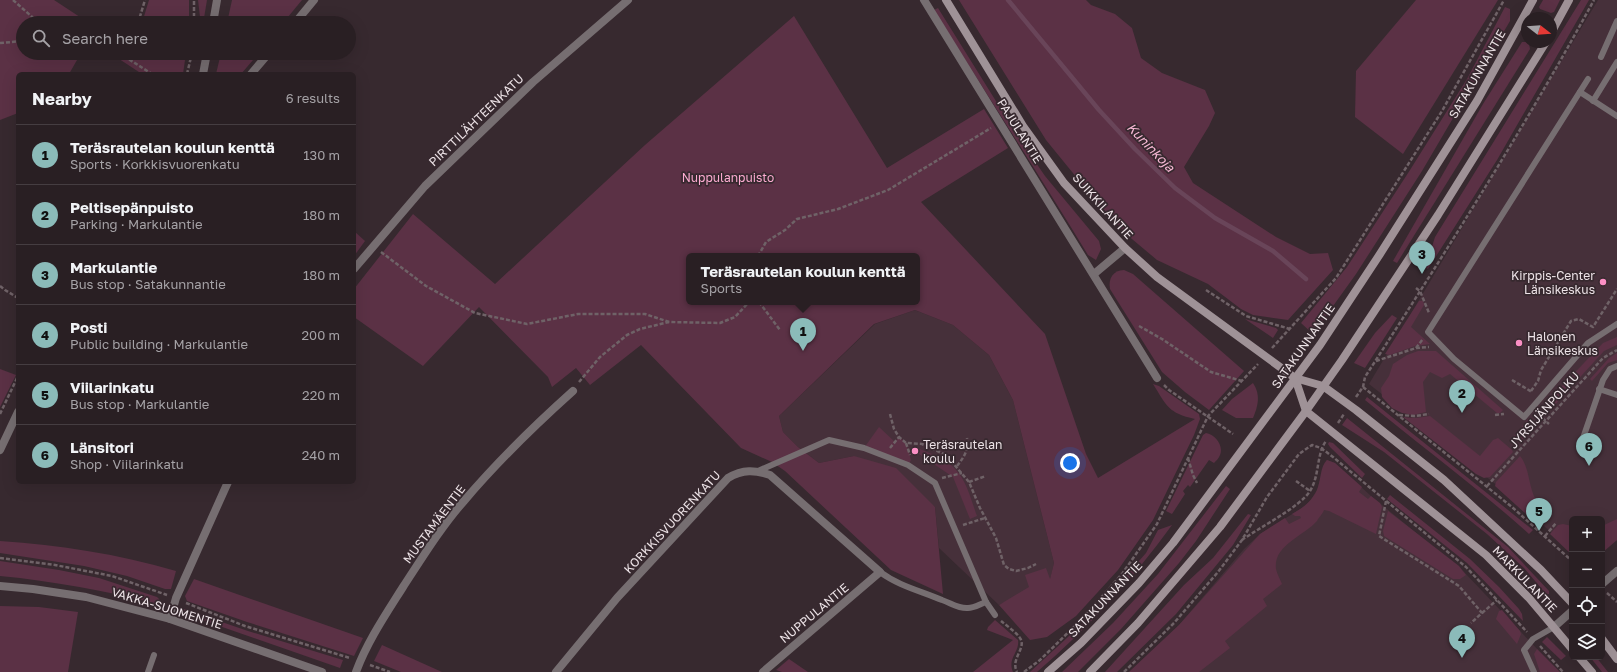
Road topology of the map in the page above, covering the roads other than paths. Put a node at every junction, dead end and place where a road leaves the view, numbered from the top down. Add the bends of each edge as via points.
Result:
1 (217, 0) edge
2 (314, 0) edge
3 (628, 0) edge
4 (924, 0) edge
5 (946, 0) edge
6 (1533, 0) edge
7 (1569, 0) edge
8 (214, 16) edge
9 (301, 16) edge
10 (1557, 22) edge
11 (1617, 22) edge
12 (1542, 48) edge
13 (1601, 57) dead end
14 (206, 60) edge
15 (263, 60) edge
16 (1617, 62) edge
17 (203, 72) edge
18 (253, 72) edge
19 (1588, 79) dead end
20 (1580, 92) junction
21 (1593, 101) junction
22 (1617, 116) edge
23 (1125, 248) junction
24 (356, 266) edge
25 (1094, 274) junction
26 (1617, 324) edge
27 (1617, 366) edge
28 (1610, 369) junction
29 (1617, 371) edge
30 (1157, 378) road end
31 (1295, 378) junction
32 (1323, 386) junction
33 (1599, 389) junction
34 (572, 390) road end
35 (1617, 395) edge
36 (1306, 411) junction
37 (16, 416) edge
38 (1581, 444) dead end
39 (0, 450) edge
40 (758, 471) junction
41 (227, 484) edge
42 (1617, 571) edge
43 (880, 572) junction
44 (1605, 581) edge
45 (0, 586) edge
46 (1569, 600) edge
47 (986, 602) junction
48 (1569, 614) edge
49 (995, 615) road end
50 (170, 619) junction
51 (1554, 627) junction
52 (1605, 643) edge
53 (1569, 645) edge
54 (154, 655) dead end
55 (1617, 659) edge
56 (1582, 660) edge
57 (148, 672) edge
58 (322, 672) edge
59 (356, 672) edge
60 (556, 672) edge
61 (763, 672) edge
62 (1048, 672) edge
63 (1090, 672) edge
64 (1534, 672) edge
65 (1592, 672) edge

1 - 8 street
2 - 9 street
3 - 24 street, PIRTTILÄHTEENKATU via 533,82 424,186
4 - 25 street, PAJULANTIE
5 - 23 main road, SUIKKILANTIE via 1023,126 1060,176
6 - 31 main road, SATAKUNNANTIE via 1477,101 1376,260
7 - 10 main road
11 - 13 lane
12 - 32 main road via 1434,221
14 - 17 street
15 - 18 street
16 - 21 lane
19 - 20 lane
20 - 21 lane
20 - 26 lane via 1428,332 1454,359 1524,417 1588,343
21 - 22 lane
23 - 25 street
23 - 31 main road, SUIKKILANTIE via 1157,276
25 - 30 street, PAJULANTIE
27 - 28 lane
28 - 29 lane
28 - 33 lane
31 - 32 main road
31 - 36 main road
31 - 62 main road, SATAKUNNANTIE via 1173,543 1139,583 1081,643
32 - 36 main road
32 - 46 main road, MARKULANTIE via 1457,491
33 - 35 lane
33 - 38 lane
34 - 59 street, MUSTAMÄENTIE via 463,501 390,607
36 - 51 main road, MARKULANTIE via 1486,555
36 - 63 main road via 1220,527 1138,623
37 - 39 street
40 - 43 street via 770,476
40 - 47 lane via 829,440 864,448 908,465 935,483
40 - 60 street, KORKKISVUORENKATU via 742,471 728,478 617,598
41 - 50 street via 176,598
42 - 44 street
43 - 47 lane via 907,588 959,607 969,608
43 - 61 street, NUPPULANTIE
45 - 50 street, VAKKA-SUOMENTIE via 86,597
47 - 49 lane
48 - 51 street
50 - 58 street, VAKKA-SUOMENTIE
51 - 53 main road, MARKULANTIE
51 - 64 lane via 1533,639 1524,650
52 - 55 main road
54 - 57 lane
56 - 65 main road

